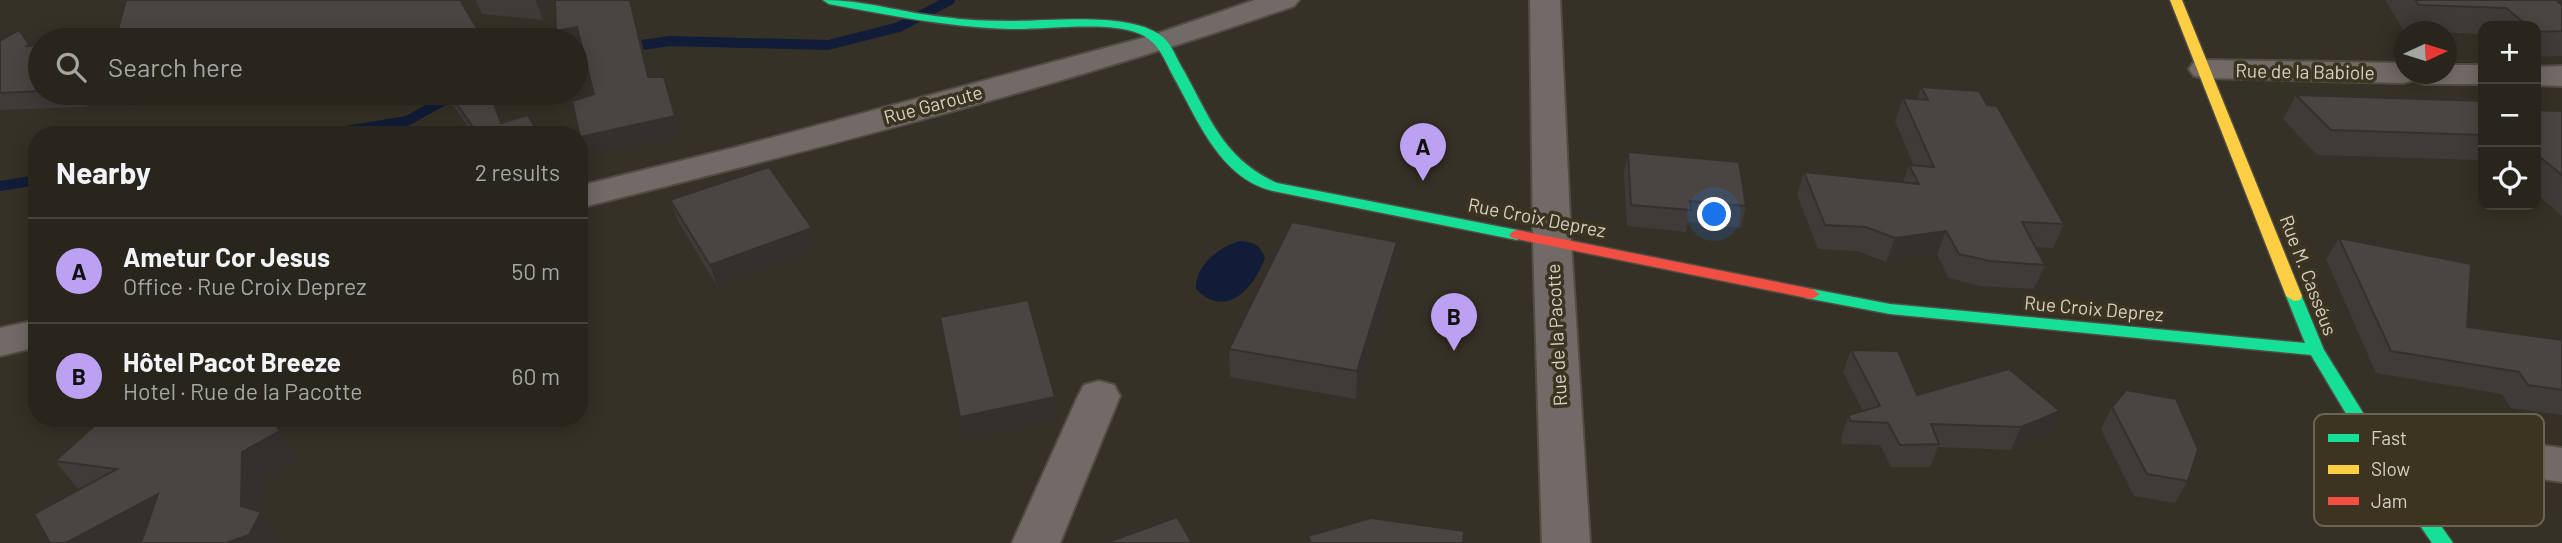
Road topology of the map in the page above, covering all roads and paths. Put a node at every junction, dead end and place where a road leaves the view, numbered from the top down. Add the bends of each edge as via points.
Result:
1 (829, 0) edge
2 (1284, 0) edge
3 (1545, 0) edge
4 (2176, 0) edge
5 (1161, 42) junction
6 (2205, 69) junction
7 (2394, 73) edge
8 (2457, 75) edge
9 (2478, 75) edge
10 (588, 195) edge
11 (1552, 241) junction
12 (28, 335) edge
13 (0, 342) edge
14 (2315, 350) junction
15 (1099, 396) dead end
16 (2355, 414) edge
17 (2544, 462) edge
18 (2562, 465) edge
19 (2431, 526) edge
20 (1037, 543) edge
21 (1566, 543) edge
22 (2443, 543) edge

1 - 5 street via 897,13 1009,25 1112,24 1143,31
2 - 5 street, Rue Garoute
3 - 11 street, Rue de la Pacotte
4 - 6 street, Rue M. Casséus
5 - 10 street, Rue Garoute
5 - 11 street, Rue Croix Deprez via 1215,139 1249,176 1317,197
6 - 7 street, Rue de la Babiole
6 - 14 street, Rue M. Casséus
8 - 9 street
11 - 14 street, Rue Croix Deprez via 1890,309
11 - 21 street, Rue de la Pacotte
12 - 13 street
14 - 16 street, Rue M. Casséus
15 - 20 street
17 - 18 street
19 - 22 street, Rue M. Casséus

